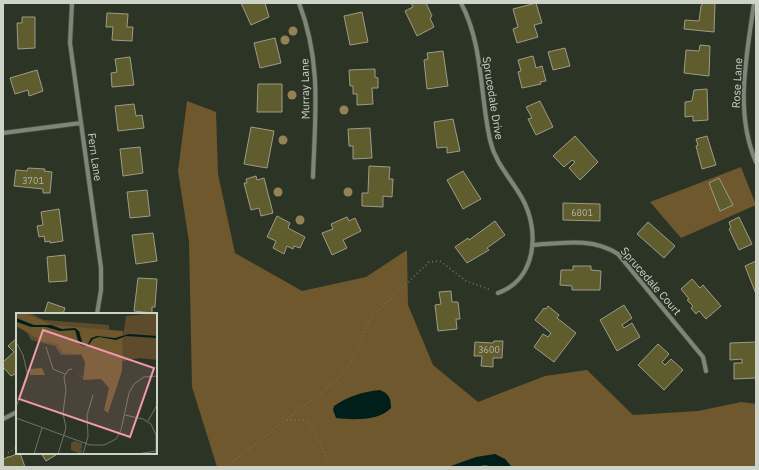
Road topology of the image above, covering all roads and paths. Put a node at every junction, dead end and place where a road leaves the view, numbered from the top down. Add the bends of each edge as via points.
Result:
1 (72, 3) edge
2 (299, 3) edge
3 (461, 3) edge
4 (754, 3) edge
5 (81, 123) junction
6 (3, 134) edge
7 (756, 162) edge
8 (312, 177) dead end
9 (532, 245) junction
10 (498, 292) joint
11 (97, 313) edge
12 (706, 371) dead end
13 (16, 412) edge
14 (3, 419) edge
15 (286, 420) junction
16 (16, 448) edge
17 (8, 457) dead end
18 (226, 467) edge
19 (329, 467) edge

1 - 5 street, Fern Lane via 70,43
2 - 8 street, Murray Lane via 316,68
3 - 9 street, Sprucedale Drive via 477,52 493,153 500,168 522,198 532,228
4 - 7 street, Rose Lane via 744,92 747,135
5 - 6 street
5 - 11 street, Fern Lane via 101,268
9 - 10 street, Sprucedale Drive via 529,265 523,276 508,289
9 - 12 street, Sprucedale Court via 595,243 618,254 703,357
10 - 15 path via 466,281 440,261 429,262 369,321 354,358 338,379
13 - 14 street
15 - 18 path
15 - 19 path via 307,420 319,439
16 - 17 path via 8,453

